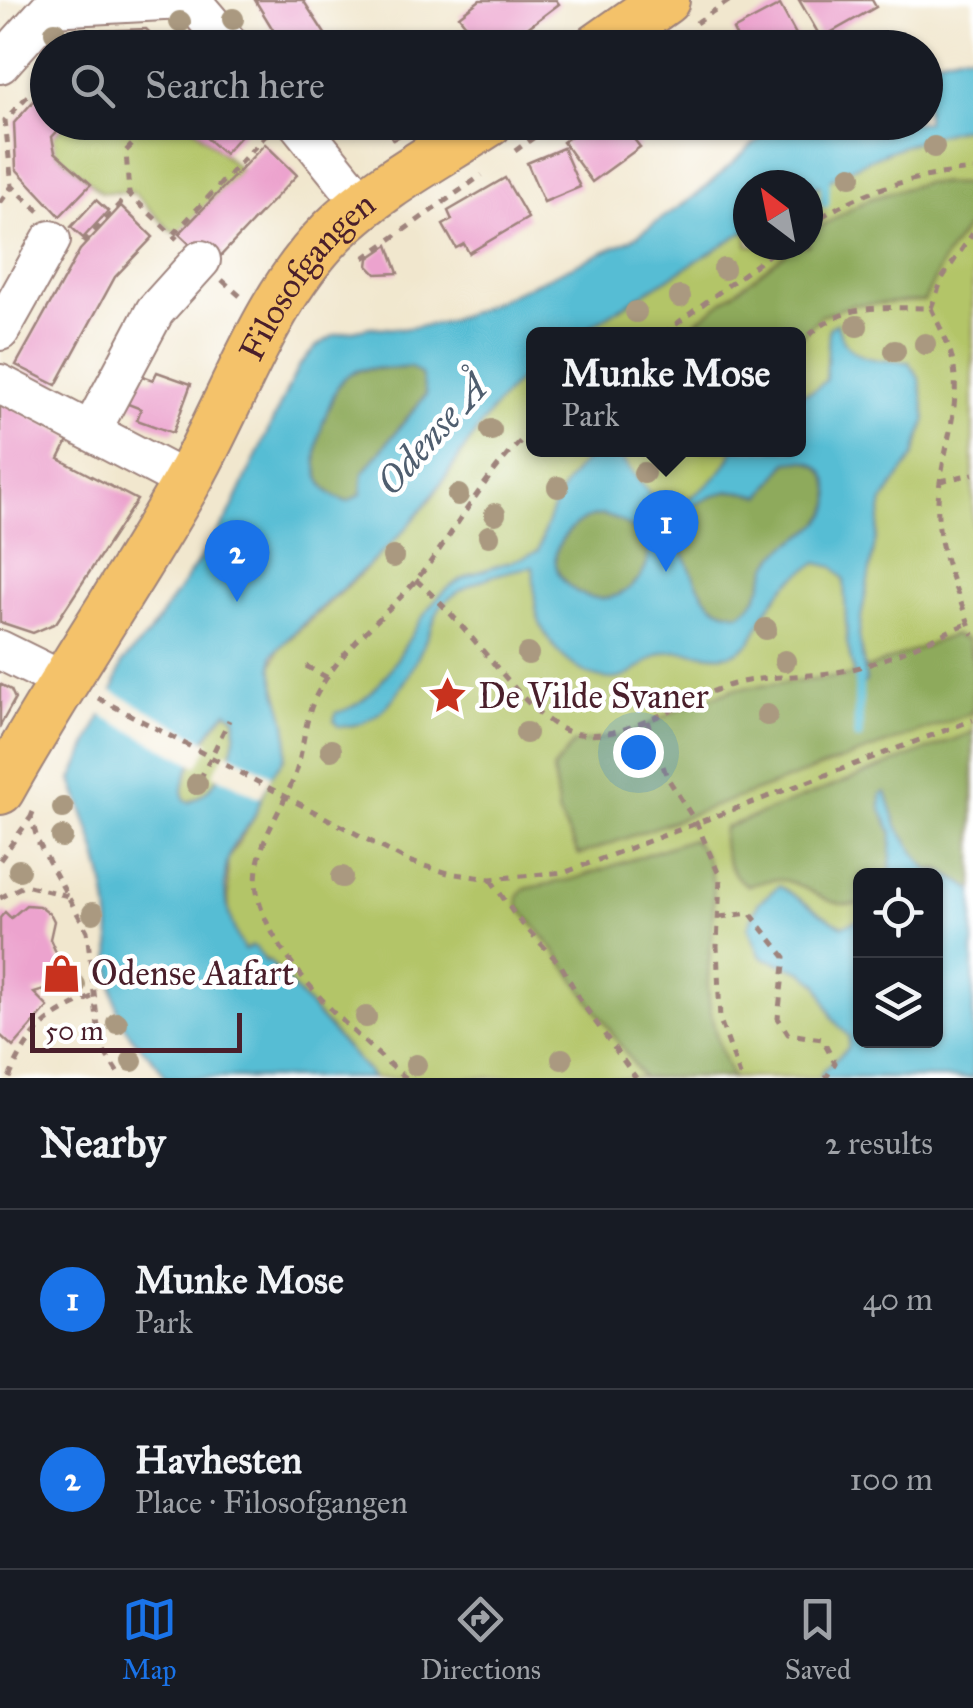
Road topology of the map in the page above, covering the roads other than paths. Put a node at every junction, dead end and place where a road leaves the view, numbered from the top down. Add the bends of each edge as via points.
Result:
1 (182, 0) edge
2 (191, 0) edge
3 (665, 0) edge
4 (30, 30) edge
5 (30, 30) edge
6 (217, 30) edge
7 (622, 30) edge
8 (0, 64) edge
9 (298, 140) edge
10 (498, 147) edge
11 (364, 205) junction
12 (58, 235) road end
13 (201, 260) road end
14 (0, 331) edge
15 (0, 384) edge
16 (91, 432) junction
17 (187, 482) junction
18 (0, 650) edge
19 (81, 689) junction
20 (23, 802) edge

1 - 4 street via 51,7
2 - 6 street
3 - 7 main road
5 - 8 street
9 - 11 street via 342,173
10 - 11 main road, Filosofgangen
11 - 17 main road, Filosofgangen via 331,233 294,280
12 - 14 street
13 - 16 street via 155,311
15 - 16 street
16 - 17 street
17 - 19 main road, Filosofgangen
18 - 19 street
19 - 20 main road, Filosofgangen

